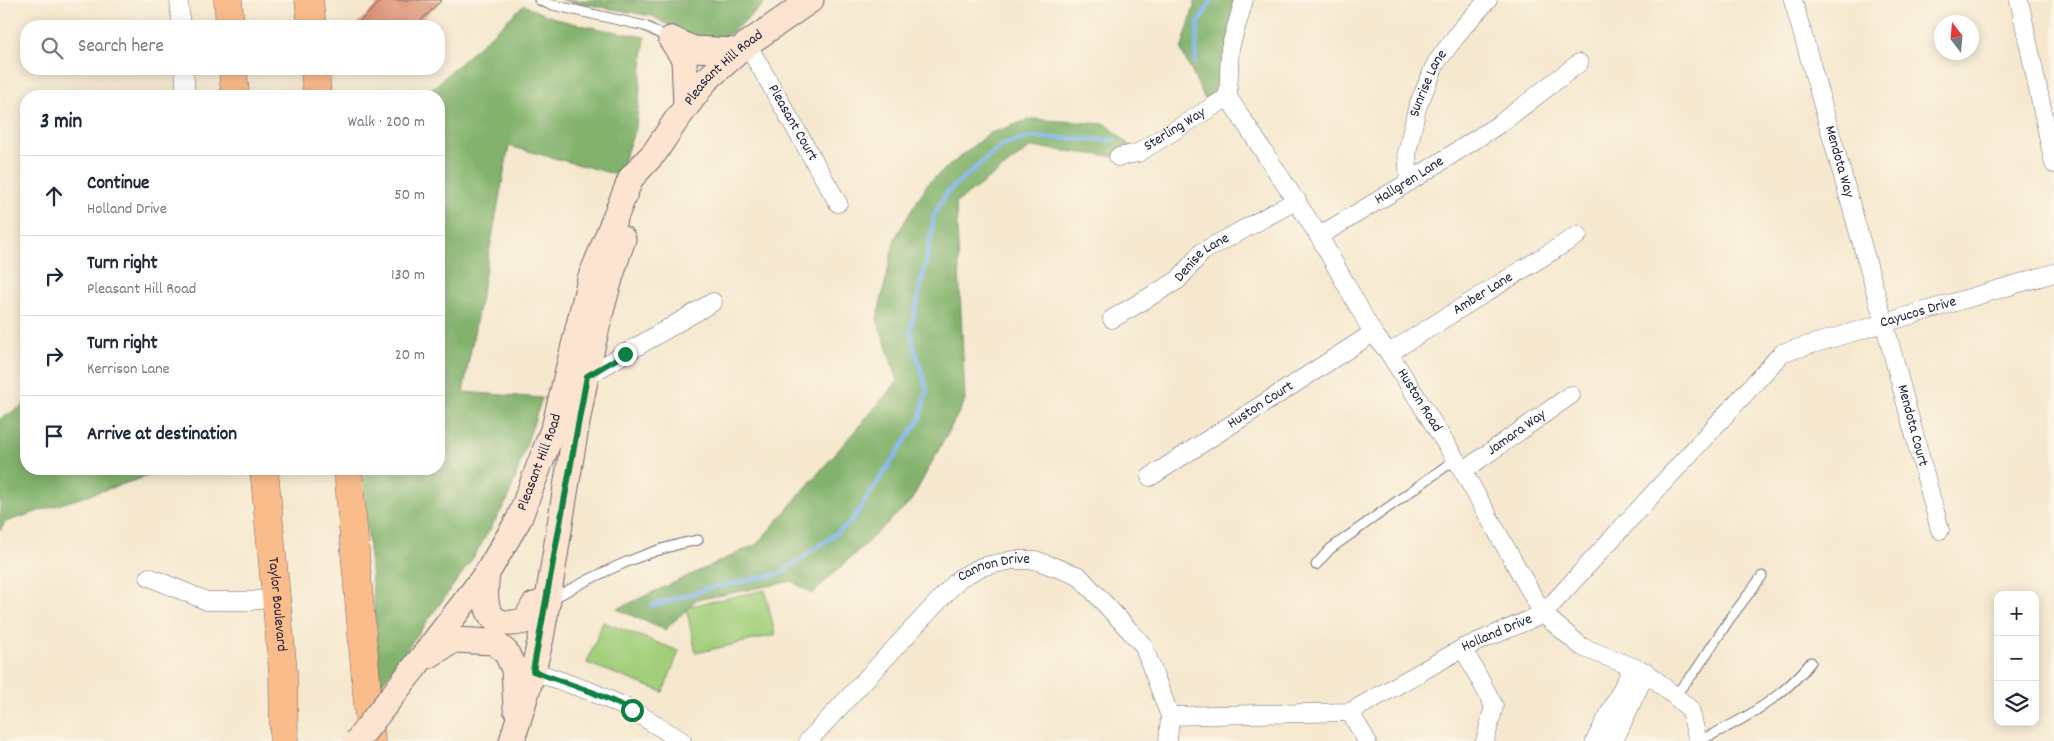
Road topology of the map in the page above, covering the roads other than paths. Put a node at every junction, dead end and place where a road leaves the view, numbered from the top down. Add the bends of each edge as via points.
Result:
1 (179, 0) edge
2 (228, 0) edge
3 (310, 0) edge
4 (811, 0) edge
5 (1244, 0) edge
6 (1488, 0) edge
7 (1793, 0) edge
8 (2019, 0) edge
9 (544, 2) edge
10 (181, 20) edge
11 (230, 20) edge
12 (312, 20) edge
13 (671, 39) junction
14 (742, 48) junction
15 (1579, 63) dead end
16 (184, 75) edge
17 (233, 75) edge
18 (316, 75) edge
19 (186, 90) edge
20 (235, 90) edge
21 (317, 90) edge
22 (1228, 97) junction
23 (686, 106) junction
24 (655, 152) junction
25 (1118, 157) dead end
26 (2054, 164) edge
27 (1409, 182) junction
28 (1297, 200) junction
29 (838, 203) dead end
30 (1578, 235) dead end
31 (1319, 236) junction
32 (2054, 273) edge
33 (714, 302) dead end
34 (1112, 319) dead end
35 (1884, 322) junction
36 (1373, 333) junction
37 (1389, 352) junction
38 (1782, 353) joint
39 (587, 376) junction
40 (1572, 394) dead end
41 (1460, 465) junction
42 (264, 475) edge
43 (349, 475) edge
44 (1150, 477) dead end
45 (1940, 530) dead end
46 (698, 540) dead end
47 (1316, 565) dead end
48 (487, 573) junction
49 (1762, 576) dead end
50 (149, 577) dead end
51 (274, 598) junction
52 (548, 601) junction
53 (1544, 614) junction
54 (1463, 648) junction
55 (1811, 662) dead end
56 (417, 664) junction
57 (1639, 669) junction
58 (533, 671) junction
59 (1674, 696) junction
60 (1350, 712) junction
61 (1170, 716) junction
62 (515, 734) edge
63 (284, 741) edge
64 (357, 741) edge
65 (371, 741) edge
66 (682, 741) edge
67 (808, 741) edge
68 (1168, 741) edge
69 (1366, 741) edge
70 (1485, 741) edge
71 (1595, 741) edge
72 (1614, 741) edge
73 (1698, 741) edge

1 - 10 street
2 - 11 main road
3 - 12 main road
4 - 14 main road, Pleasant Hill Road
5 - 22 street via 1230,48
6 - 27 street, Sunrise Lane via 1436,63 1417,108 1407,153
7 - 35 street, Mendota Way
8 - 26 street
9 - 13 lane via 645,26
13 - 14 main road via 693,49
13 - 23 main road via 684,59
14 - 23 main road, Pleasant Hill Road via 706,80
14 - 29 street, Pleasant Court
15 - 27 street, Hallgren Lane via 1501,123
16 - 19 street
17 - 20 main road
18 - 21 main road
22 - 25 street, Sterling Way via 1138,153
22 - 28 street, Huston Road
23 - 24 main road, Pleasant Hill Road
24 - 39 main road, Pleasant Hill Road via 613,269
24 - 48 main road, Pleasant Hill Road via 631,178 590,279 555,424 519,519
27 - 31 street, Hallgren Lane
28 - 31 street, Huston Road
28 - 34 street, Denise Lane via 1202,252 1178,280
30 - 37 street, Amber Lane
31 - 36 street, Huston Road
32 - 35 street, Cayucos Drive
33 - 39 street
35 - 38 street, Cayucos Drive
35 - 45 street, Mendota Court
36 - 37 street, Huston Road
36 - 44 street, Huston Court
37 - 41 street, Huston Road
38 - 53 street, Holland Drive
39 - 52 main road, Pleasant Hill Road
40 - 41 street, Jamara Way
41 - 47 lane via 1330,549
41 - 53 street, Huston Road
42 - 51 main road, Taylor Boulevard
43 - 65 main road
46 - 52 lane via 672,545 637,558
48 - 52 main road via 485,600 489,614 498,621 507,624 525,621 534,605
48 - 56 main road, Pleasant Hill Road
49 - 59 lane via 1728,620 1694,673
50 - 51 street via 207,600 250,602
51 - 63 main road, Taylor Boulevard via 283,672
52 - 58 main road, Pleasant Hill Road
53 - 54 street, Holland Drive
53 - 57 street, Huston Road via 1582,647
54 - 60 street, Holland Drive
54 - 70 street via 1494,706
55 - 73 lane via 1797,680 1733,725
56 - 62 main road via 454,640 494,642 506,652 514,669
56 - 64 main road, Pleasant Hill Road, bridge
57 - 59 street, Huston Road
57 - 71 street
57 - 72 street
58 - 62 main road, Pleasant Hill Road
58 - 66 street via 632,710
59 - 73 street, Huston Road via 1690,709
60 - 61 street, Holland Drive
60 - 69 street
61 - 67 street, Cannon Drive via 1143,645 1079,576 1035,560 1013,560 981,567 960,578
61 - 68 street

